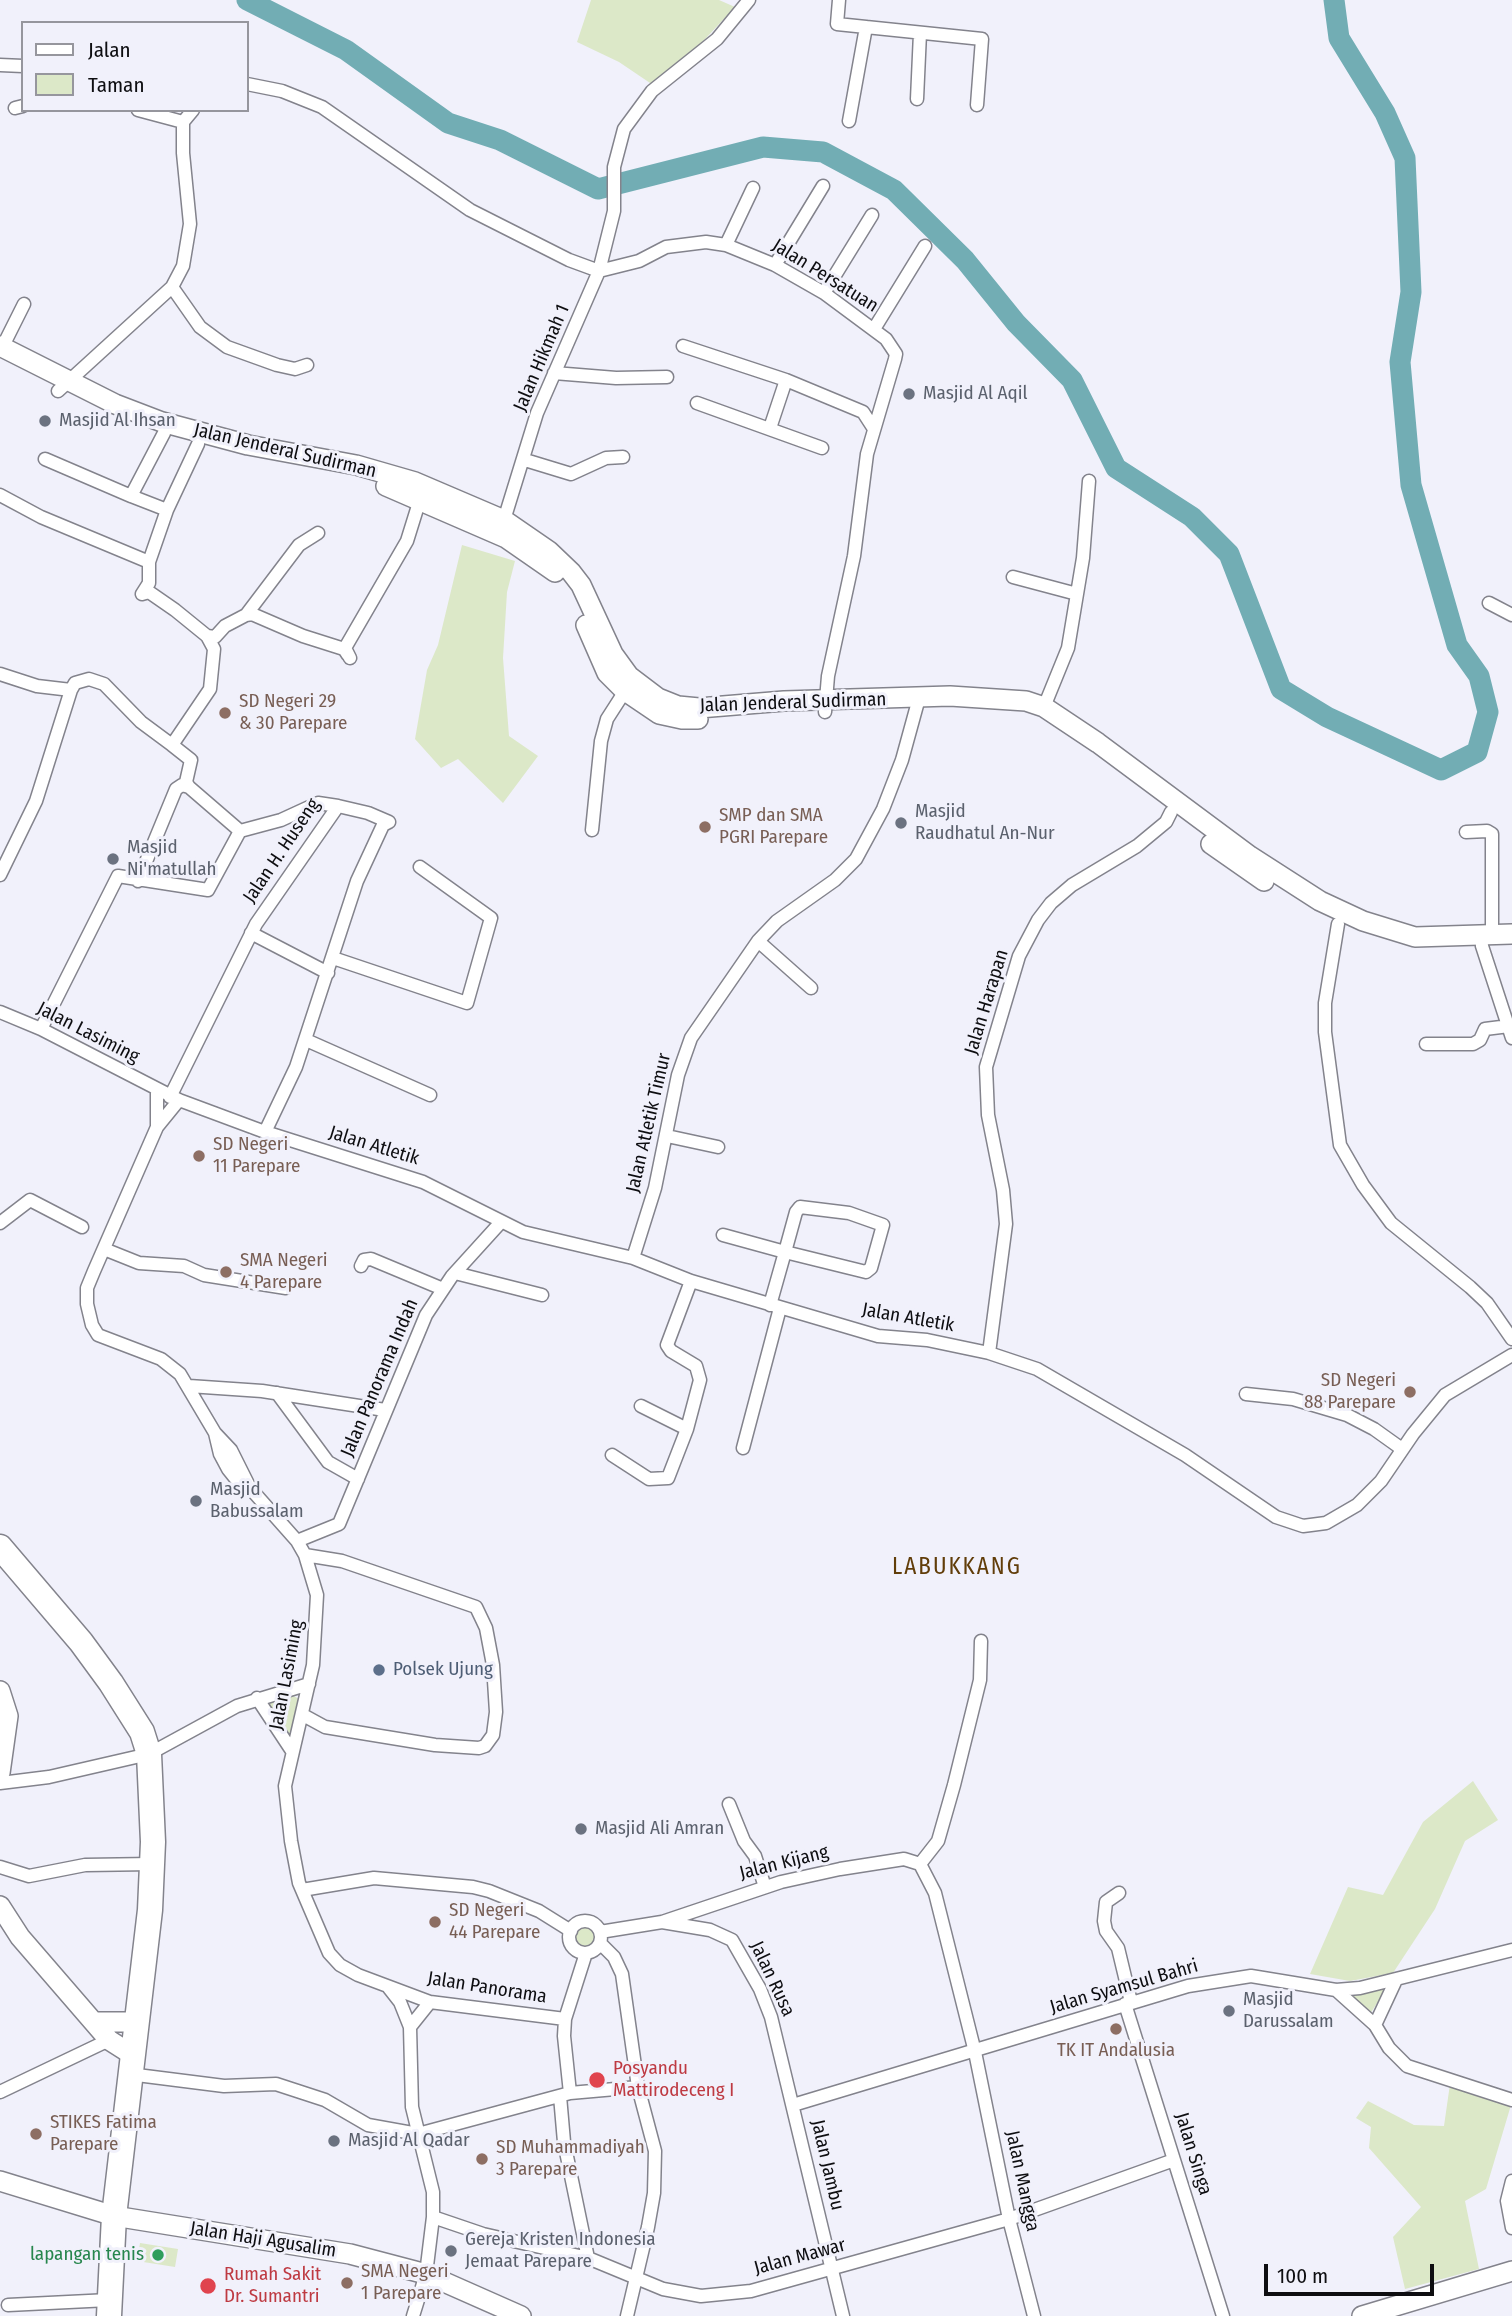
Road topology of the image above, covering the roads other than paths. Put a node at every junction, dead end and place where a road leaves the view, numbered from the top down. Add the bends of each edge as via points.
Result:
1 (749, 0) edge
2 (839, 0) edge
3 (866, 27) junction
4 (920, 33) junction
5 (0, 65) edge
6 (21, 66) edge
7 (248, 84) edge
8 (917, 99) dead end
9 (977, 105) dead end
10 (146, 112) edge
11 (191, 112) edge
12 (849, 121) dead end
13 (183, 122) junction
14 (823, 186) dead end
15 (753, 188) dead end
16 (872, 215) dead end
17 (726, 245) junction
18 (925, 246) dead end
19 (775, 265) junction
20 (599, 271) junction
21 (172, 287) junction
22 (824, 293) junction
23 (24, 304) dead end
24 (874, 330) junction
25 (683, 346) dead end
26 (1, 351) edge
27 (307, 365) dead end
28 (554, 373) junction
29 (667, 377) dead end
30 (786, 380) junction
31 (62, 386) junction
32 (696, 403) dead end
33 (132, 417) junction
34 (769, 428) junction
35 (874, 429) junction
36 (164, 433) junction
37 (198, 444) junction
38 (822, 448) dead end
39 (623, 457) dead end
40 (45, 459) dead end
41 (525, 460) junction
42 (1089, 481) dead end
43 (422, 492) junction
44 (0, 495) edge
45 (131, 496) junction
46 (167, 510) junction
47 (504, 520) junction
48 (318, 533) dead end
49 (149, 562) junction
50 (1013, 577) dead end
51 (1077, 594) junction
52 (1489, 603) dead end
53 (246, 615) junction
54 (1512, 615) edge
55 (207, 636) junction
56 (0, 674) edge
57 (71, 690) junction
58 (625, 691) junction
59 (918, 703) junction
60 (825, 706) junction
61 (1044, 707) junction
62 (172, 745) junction
63 (189, 787) junction
64 (338, 806) junction
65 (1171, 812) junction
66 (593, 830) dead end
67 (240, 831) junction
68 (1466, 832) dead end
69 (1228, 848) junction
70 (419, 867) dead end
71 (0, 875) edge
72 (138, 880) junction
73 (1338, 924) junction
74 (251, 933) junction
75 (1512, 934) edge
76 (1485, 939) junction
77 (758, 941) junction
78 (1512, 945) edge
79 (333, 958) junction
80 (328, 973) junction
81 (811, 988) dead end
82 (0, 1012) edge
83 (41, 1029) junction
84 (1510, 1032) edge
85 (306, 1040) junction
86 (1426, 1044) dead end
87 (157, 1091) junction
88 (430, 1095) dead end
89 (175, 1098) junction
90 (157, 1127) junction
91 (265, 1132) junction
92 (667, 1136) junction
93 (718, 1147) dead end
94 (502, 1222) junction
95 (0, 1223) edge
96 (82, 1227) dead end
97 (723, 1235) dead end
98 (104, 1249) junction
99 (785, 1252) junction
100 (633, 1258) junction
101 (361, 1266) dead end
102 (454, 1273) junction
103 (691, 1281) junction
104 (286, 1288) dead end
105 (443, 1289) junction
106 (542, 1295) dead end
107 (775, 1307) junction
108 (1512, 1339) edge
109 (989, 1353) junction
110 (1512, 1355) edge
111 (189, 1386) junction
112 (277, 1394) junction
113 (1246, 1394) dead end
114 (641, 1406) dead end
115 (385, 1410) junction
116 (687, 1429) junction
117 (743, 1448) dead end
118 (1402, 1449) junction
119 (612, 1455) dead end
120 (358, 1479) junction
121 (297, 1541) junction
122 (0, 1547) edge
123 (305, 1555) junction
124 (981, 1641) dead end
125 (309, 1684) junction
126 (0, 1691) edge
127 (257, 1698) junction
128 (303, 1715) junction
129 (292, 1751) junction
130 (149, 1754) junction
131 (0, 1773) edge
132 (0, 1783) edge
133 (729, 1804) dead end
134 (152, 1864) junction
135 (920, 1864) junction
136 (0, 1867) edge
137 (765, 1887) junction
138 (302, 1890) junction
139 (1119, 1892) dead end
140 (0, 1906) edge
141 (662, 1922) junction
142 (571, 1931) junction
143 (600, 1938) junction
144 (1512, 1950) edge
145 (586, 1953) junction
146 (1395, 1982) junction
147 (388, 1988) junction
148 (1336, 1990) junction
149 (430, 2002) junction
150 (1128, 2003) junction
151 (565, 2019) junction
152 (96, 2022) junction
153 (135, 2022) junction
154 (1375, 2025) junction
155 (410, 2027) junction
156 (109, 2040) junction
157 (975, 2052) junction
158 (130, 2064) junction
159 (638, 2087) junction
160 (0, 2092) edge
161 (565, 2094) junction
162 (1512, 2100) edge
163 (793, 2105) junction
164 (418, 2134) junction
165 (1174, 2160) junction
166 (0, 2181) edge
167 (1512, 2181) edge
168 (114, 2216) junction
169 (433, 2217) junction
170 (1009, 2219) junction
171 (1512, 2228) edge
172 (588, 2258) junction
173 (832, 2269) junction
174 (1512, 2271) edge
175 (426, 2274) junction
176 (638, 2280) junction
177 (8, 2305) dead end
178 (109, 2308) edge
179 (1369, 2315) edge
180 (413, 2316) edge
181 (521, 2316) edge
182 (627, 2316) edge
183 (843, 2316) edge
184 (1034, 2316) edge
185 (1223, 2316) edge

1 - 20 street, Jalan Hikmah 1 via 717,39 643,101 624,129 614,167 614,211
2 - 3 street via 837,24
3 - 4 street
3 - 12 street
4 - 8 street
4 - 9 street via 982,39
5 - 6 street
7 - 20 street via 282,91 322,107 477,215
10 - 13 street
11 - 13 street
13 - 21 street via 190,223 186,257
14 - 19 street
15 - 17 street
16 - 22 street
17 - 19 street, Jalan Persatuan
17 - 20 street, Jalan Persatuan via 706,242 666,247 639,261
18 - 24 street
19 - 22 street, Jalan Persatuan
20 - 28 street, Jalan Hikmah 1
21 - 27 street via 200,327 227,347 277,365 295,369
21 - 31 street
22 - 24 street, Jalan Persatuan
23 - 26 street
24 - 35 street, Jalan Persatuan via 896,354
25 - 30 street
26 - 31 main road, Jalan Jenderal Sudirman
28 - 29 street
28 - 41 street, Jalan Hikmah 1
30 - 34 street
30 - 35 street via 863,412
31 - 33 main road, Jalan Jenderal Sudirman
32 - 34 street
33 - 36 main road, Jalan Jenderal Sudirman
33 - 43 main road, Jalan Jenderal Sudirman via 356,465
34 - 38 street
35 - 60 street, Jalan Persatuan
36 - 37 main road, Jalan Jenderal Sudirman
36 - 45 street
37 - 43 main road, Jalan Jenderal Sudirman
37 - 46 street
39 - 41 street via 606,458 571,474
40 - 45 street
41 - 47 street, Jalan Hikmah 1
42 - 51 street
43 - 47 main road, Jalan Jenderal Sudirman
43 - 53 street via 407,541 345,648 350,658 344,649
43 - 58 main road, Jalan Jenderal Sudirman via 506,538 552,570 580,612 607,673
44 - 49 street
45 - 46 street
46 - 49 street
47 - 60 main road, Jalan Jenderal Sudirman via 570,572 581,585 613,654 629,676 658,698 699,708
48 - 53 street via 299,545
49 - 55 street via 149,583 142,594 149,592
50 - 51 street
51 - 61 street via 1068,648
52 - 54 street
53 - 55 street via 225,626 215,638
55 - 62 street via 214,649 210,689
56 - 57 street via 37,686
57 - 62 street via 75,683 89,679 104,684 141,722
57 - 71 street via 36,801
58 - 60 main road, Jalan Jenderal Sudirman via 659,714 682,719
58 - 66 street via 607,719 601,741
59 - 60 main road, Jalan Jenderal Sudirman
59 - 61 main road, Jalan Jenderal Sudirman via 1007,698
59 - 65 main road, Jalan Jenderal Sudirman via 1004,711 1042,720
59 - 77 street, Jalan Atletik Timur via 883,809 856,859
61 - 69 main road, Jalan Jenderal Sudirman via 1098,743
62 - 63 street via 191,760
63 - 67 street
63 - 72 street via 176,789
64 - 67 street, Jalan H. Huseng via 318,803
64 - 74 street, Jalan H. Huseng
64 - 79 street via 389,822 383,825 357,881
65 - 69 main road, Jalan Jenderal Sudirman
65 - 109 street, Jalan Harapan via 1137,846 1051,903 1019,956 986,1067 988,1115 1006,1224
67 - 72 street via 211,889
68 - 76 street via 1492,834
69 - 73 main road, Jalan Jenderal Sudirman via 1278,890
69 - 76 main road, Jalan Jenderal Sudirman via 1363,921 1415,937
70 - 79 street via 491,918 467,1003
72 - 83 street via 118,876
73 - 76 main road, Jalan Jenderal Sudirman via 1391,943 1419,947
73 - 108 street via 1325,1032 1340,1145 1391,1223 1487,1303
74 - 80 street
74 - 89 street, Jalan H. Huseng
75 - 76 main road, Jalan Jenderal Sudirman
76 - 78 main road, Jalan Jenderal Sudirman
76 - 84 street
77 - 81 street
77 - 92 street, Jalan Atletik Timur via 691,1038 678,1075
79 - 80 street
80 - 85 street
82 - 83 street, Jalan Lasiming
83 - 87 street, Jalan Lasiming
84 - 86 street via 1485,1029 1473,1044
85 - 88 street
85 - 91 street
87 - 89 street, Jalan Lasiming
87 - 90 street
89 - 90 street, Jalan H. Huseng
89 - 91 street, Jalan Atletik
90 - 98 street, Jalan Lasiming
91 - 94 street, Jalan Atletik via 423,1182
92 - 93 street
92 - 100 street, Jalan Atletik Timur
94 - 100 street, Jalan Atletik via 541,1237
94 - 102 street, Jalan Panorama Indah
95 - 96 street via 30,1200
97 - 99 street
98 - 104 street via 139,1263 184,1266 204,1275
98 - 111 street, Jalan Lasiming via 86,1295 94,1330 105,1339 161,1359
99 - 99 street via 796,1212 804,1205 849,1213 884,1227 866,1272
99 - 107 street
100 - 103 street, Jalan Atletik
101 - 105 street via 371,1259
102 - 105 street, Jalan Panorama Indah
102 - 106 street
103 - 107 street, Jalan Atletik
103 - 116 street via 667,1345 699,1371 698,1394
105 - 115 street, Jalan Panorama Indah via 426,1315
107 - 109 street, Jalan Atletik via 878,1336
107 - 117 street
109 - 118 street, Jalan Atletik via 1057,1380 1091,1404 1185,1455 1276,1517 1303,1526 1326,1522 1357,1506
110 - 118 street, Jalan Atletik via 1445,1395
111 - 112 street
111 - 121 street, Jalan Lasiming via 215,1433 228,1469
112 - 115 street
112 - 120 street via 328,1462
113 - 118 street via 1293,1399 1347,1415
114 - 116 street
115 - 120 street, Jalan Panorama Indah
116 - 119 street via 664,1480 649,1479
120 - 121 street, Jalan Panorama Indah via 339,1524
121 - 123 street, Jalan Lasiming
122 - 130 highway via 81,1642 142,1732
123 - 125 street, Jalan Lasiming via 318,1612
123 - 128 street via 342,1561 476,1607 482,1615 493,1665 496,1712 493,1735 479,1748 326,1727
124 - 135 street via 980,1680 954,1784 938,1841
125 - 127 street
125 - 128 street, Jalan Lasiming
126 - 131 main road via 8,1716
127 - 129 street
127 - 130 street
128 - 129 street, Jalan Lasiming
129 - 138 street, Jalan Lasiming via 285,1786
130 - 132 street via 60,1775
130 - 134 highway
133 - 137 street
134 - 136 street via 85,1865 29,1876
134 - 153 highway
135 - 137 street, Jalan Kijang via 889,1861
135 - 157 street via 935,1893
137 - 141 street, Jalan Kijang
138 - 142 street via 374,1878 473,1887 539,1911
138 - 147 street, Jalan Panorama via 329,1953 340,1965
139 - 150 street, Jalan Singa via 1106,1902 1104,1921 1118,1948
140 - 152 main road via 20,1937
141 - 143 street
141 - 163 street, Jalan Rusa via 710,1930 732,1940 771,2017
142 - 143 street via 586,1921 595,1924
142 - 145 street via 573,1946
143 - 145 street via 594,1950
143 - 159 street via 622,1974
144 - 146 street, Jalan Syamsul Bahri
145 - 151 street, Jalan Panorama
146 - 148 street, Jalan Syamsul Bahri
146 - 154 street
147 - 149 street, Jalan Panorama
147 - 155 street via 400,2002
148 - 150 street, Jalan Syamsul Bahri via 1251,1976 1188,1986
148 - 154 street
149 - 151 street, Jalan Panorama
149 - 155 street
150 - 157 street, Jalan Syamsul Bahri
150 - 165 street, Jalan Singa
151 - 161 street
152 - 153 main road
152 - 156 main road
153 - 158 highway
154 - 162 street via 1407,2066
155 - 164 street via 410,2085
156 - 158 main road
156 - 160 street
157 - 163 street, Jalan Syamsul Bahri
157 - 170 street, Jalan Mangga
158 - 164 street via 224,2086 276,2084 325,2101 368,2126
158 - 168 highway
159 - 161 street
159 - 176 street via 653,2136 656,2169
161 - 164 street
161 - 172 street via 564,2142
163 - 173 street, Jalan Jambu
164 - 169 street via 430,2173
165 - 170 street, Jalan Mawar
165 - 185 street, Jalan Singa
166 - 168 main road, Jalan Haji Agusalim
167 - 171 street via 1507,2210
168 - 175 main road, Jalan Haji Agusalim via 350,2254
168 - 178 highway
169 - 172 street, Jalan Mawar via 483,2234
169 - 175 street
170 - 173 street, Jalan Mawar
170 - 184 street, Jalan Mangga
172 - 176 street, Jalan Mawar
173 - 176 street, Jalan Mawar via 751,2291 701,2295 681,2294
173 - 183 street, Jalan Jambu
174 - 179 main road
175 - 180 street
175 - 181 main road, Jalan Haji Agusalim
176 - 182 street
177 - 178 street

